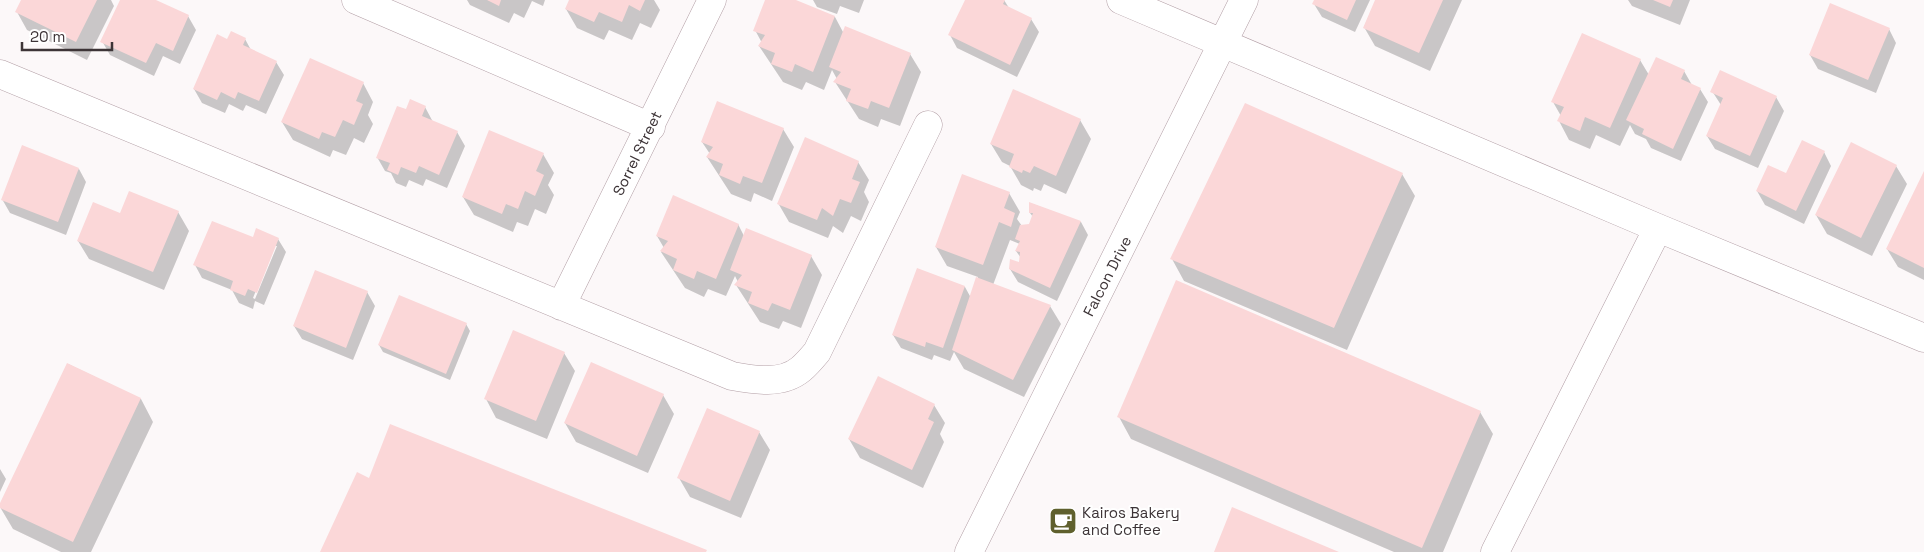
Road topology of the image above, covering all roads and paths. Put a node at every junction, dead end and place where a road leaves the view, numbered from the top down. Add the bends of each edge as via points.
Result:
1 (356, 0) edge
2 (712, 0) edge
3 (1121, 0) edge
4 (1244, 0) edge
5 (1224, 43) junction
6 (0, 74) edge
7 (928, 125) dead end
8 (651, 127) junction
9 (1658, 228) junction
10 (561, 306) junction
11 (1924, 338) edge
12 (969, 552) edge
13 (1496, 552) edge

1 - 8 street
2 - 8 street, Sorrel Street
3 - 5 street
4 - 5 street, Falcon Drive
5 - 9 street
5 - 12 street, Falcon Drive
6 - 10 street
7 - 10 street via 817,352 800,371 778,379 732,376
8 - 10 street, Sorrel Street
9 - 11 street
9 - 13 street

